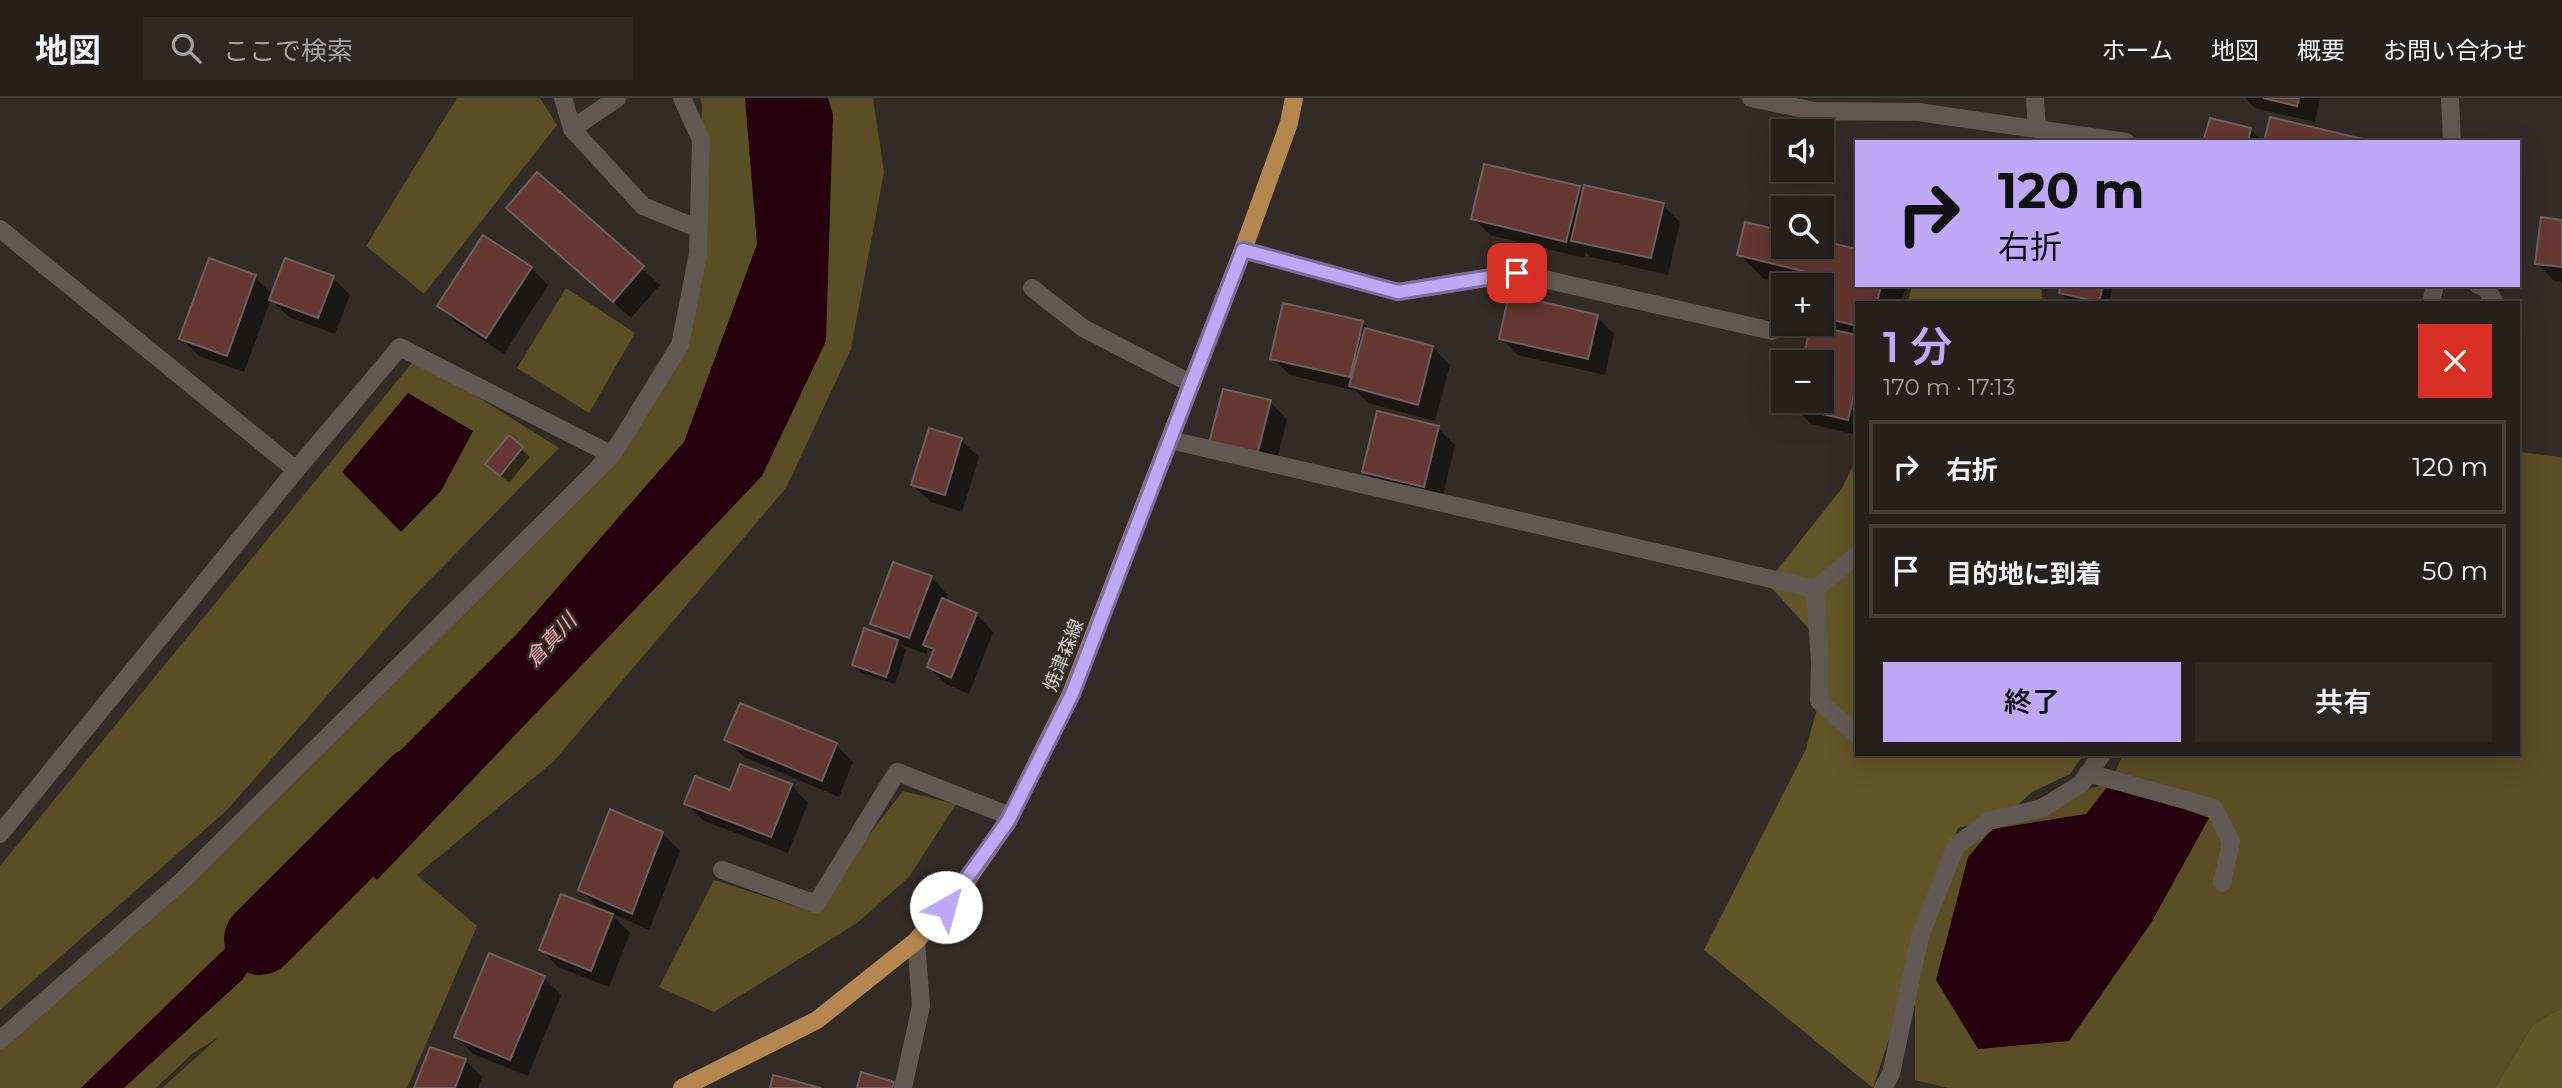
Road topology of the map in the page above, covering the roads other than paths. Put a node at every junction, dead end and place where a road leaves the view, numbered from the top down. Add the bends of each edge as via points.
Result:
1 (563, 98) edge
2 (617, 98) edge
3 (682, 98) edge
4 (1294, 98) edge
5 (1751, 98) edge
6 (2035, 98) edge
7 (2450, 98) edge
8 (572, 129) junction
9 (2037, 129) junction
10 (2112, 140) edge
11 (2452, 140) edge
12 (0, 229) edge
13 (699, 229) junction
14 (1243, 250) junction
15 (2483, 287) edge
16 (1032, 288) dead end
17 (2494, 301) edge
18 (1771, 331) edge
19 (1192, 384) junction
20 (1170, 440) junction
21 (612, 455) junction
22 (296, 470) junction
23 (1855, 557) edge
24 (1815, 589) junction
25 (1855, 733) edge
26 (2101, 756) edge
27 (2088, 774) junction
28 (1010, 816) junction
29 (0, 834) edge
30 (722, 870) dead end
31 (2222, 883) dead end
32 (916, 942) junction
33 (0, 1040) edge
34 (682, 1088) edge
35 (903, 1088) edge
36 (1883, 1088) edge

1 - 8 street
2 - 8 street
3 - 13 street via 701,139
4 - 14 main road, 焼津森線
5 - 9 street via 1814,111 1918,112
6 - 9 street
7 - 11 street
8 - 13 street via 643,206
9 - 10 street
12 - 22 street
13 - 21 street via 680,345
14 - 18 street via 1398,292 1517,273
14 - 19 main road, 焼津森線
15 - 17 street
16 - 19 street via 1083,328
19 - 20 main road, 焼津森線
20 - 24 street
20 - 28 main road, 焼津森線 via 1072,694
21 - 22 street via 400,347
21 - 33 street via 184,879
22 - 29 street
23 - 24 street
24 - 25 street via 1819,701
26 - 27 street
27 - 31 street via 2214,808 2231,842
27 - 36 street via 2081,784 2042,808 1989,821 1956,846 1920,936 1891,1074
28 - 30 street via 897,772 816,904
28 - 32 main road, 焼津森線 via 960,890
32 - 34 main road, 焼津森線 via 817,1020
32 - 35 street via 921,1006

